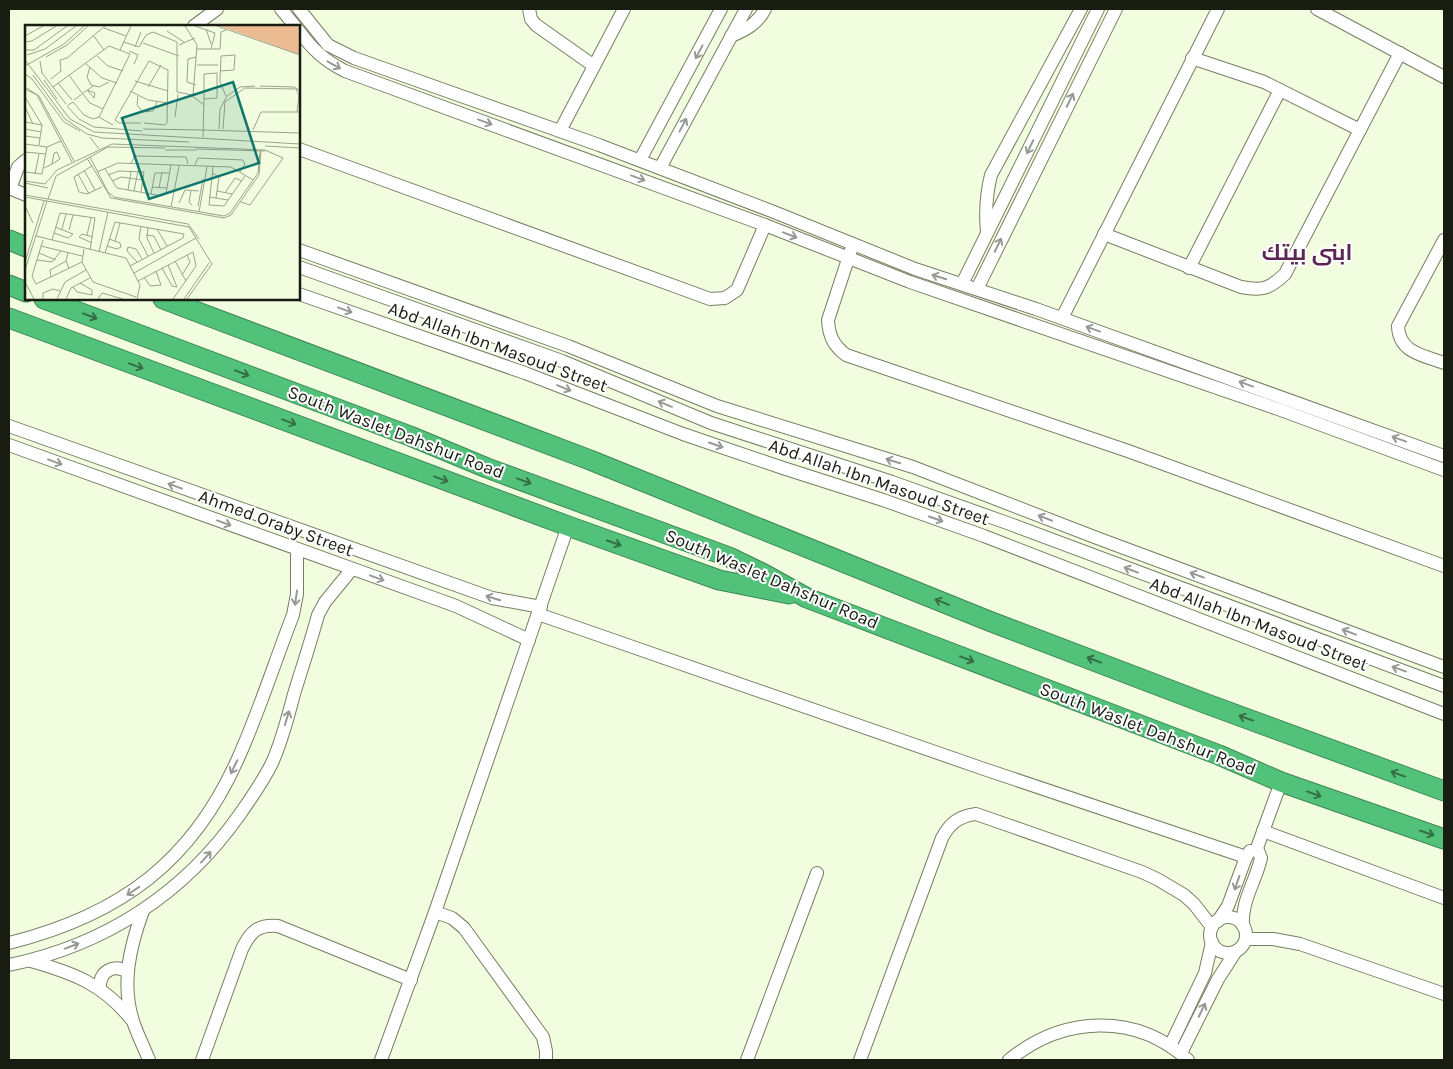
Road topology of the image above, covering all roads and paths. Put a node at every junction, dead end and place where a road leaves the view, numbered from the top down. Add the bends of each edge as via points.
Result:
1 (217, 9) edge
2 (281, 9) edge
3 (298, 9) edge
4 (529, 9) edge
5 (624, 9) edge
6 (722, 9) edge
7 (746, 9) edge
8 (766, 9) edge
9 (1081, 9) edge
10 (1098, 9) edge
11 (1116, 9) edge
12 (1218, 9) edge
13 (1317, 9) edge
14 (195, 25) edge
15 (294, 25) edge
16 (300, 33) edge
17 (731, 36) junction
18 (1400, 53) junction
19 (1192, 58) junction
20 (594, 66) junction
21 (1444, 77) edge
22 (1280, 90) junction
23 (1360, 130) junction
24 (560, 131) junction
25 (600, 145) junction
26 (300, 149) edge
27 (640, 160) junction
28 (593, 161) junction
29 (20, 165) edge
30 (660, 168) junction
31 (9, 188) edge
32 (25, 195) edge
33 (765, 225) junction
34 (988, 232) junction
35 (1104, 234) junction
36 (9, 240) edge
37 (853, 244) junction
38 (1443, 246) edge
39 (25, 247) edge
40 (300, 250) edge
41 (314, 255) junction
42 (848, 257) junction
43 (1189, 268) junction
44 (304, 269) edge
45 (962, 284) junction
46 (9, 286) edge
47 (977, 289) junction
48 (25, 292) edge
49 (300, 294) edge
50 (47, 300) edge
51 (166, 300) edge
52 (448, 303) junction
53 (1036, 309) junction
54 (9, 318) edge
55 (442, 318) junction
56 (1062, 318) junction
57 (1030, 323) junction
58 (568, 346) junction
59 (562, 361) junction
60 (1444, 363) edge
61 (718, 406) junction
62 (711, 422) junction
63 (9, 426) edge
64 (9, 445) edge
65 (1417, 446) junction
66 (1444, 456) edge
67 (1413, 459) junction
68 (1444, 470) edge
69 (978, 491) junction
70 (210, 498) junction
71 (972, 510) junction
72 (203, 516) junction
73 (568, 526) junction
74 (1097, 538) junction
75 (297, 549) junction
76 (1091, 554) junction
77 (1444, 566) edge
78 (352, 569) junction
79 (1215, 582) junction
80 (807, 598) junction
81 (1209, 599) junction
82 (539, 610) junction
83 (529, 640) junction
84 (1444, 667) edge
85 (1444, 686) edge
86 (1444, 714) edge
87 (1281, 782) junction
88 (1444, 790) edge
89 (1263, 832) junction
90 (1444, 839) edge
91 (1257, 848) junction
92 (1246, 857) junction
93 (817, 873) dead end
94 (1444, 898) edge
95 (142, 911) junction
96 (435, 912) junction
97 (1215, 924) junction
98 (1243, 926) junction
99 (1246, 939) junction
100 (1212, 942) junction
101 (9, 943) edge
102 (1236, 951) junction
103 (31, 961) junction
104 (9, 966) edge
105 (128, 972) junction
106 (411, 980) junction
107 (100, 988) junction
108 (1444, 994) edge
109 (133, 1020) junction
110 (1180, 1053) edge
111 (149, 1060) edge
112 (202, 1060) edge
113 (381, 1060) edge
114 (546, 1060) edge
115 (747, 1060) edge
116 (860, 1060) edge
117 (1009, 1060) edge

1 - 14 street
2 - 15 street
3 - 24 street via 318,35 339,52
4 - 20 street via 536,25
5 - 20 street
6 -> 27 street
7 - 17 street
8 - 17 street via 754,24
9 - 34 street via 991,175 985,213
10 -> 34 street
47 -> 11 street
12 - 19 street
13 - 18 street
16 -> 28 street via 318,55 345,71
30 -> 17 street
18 - 21 street
18 - 23 street
19 - 22 street
19 - 35 street
20 - 24 street
22 - 23 street
22 - 43 street
23 - 43 street via 1285,274 1273,285 1258,290 1242,287
24 - 25 street
25 - 27 street
25 - 28 street
26 - 33 street via 710,299 725,298 737,290
27 - 30 street
28 -> 33 street
29 - 31 street
30 - 37 street
31 - 32 street
33 -> 42 street
34 - 45 street
35 - 43 street
35 - 56 street
36 - 39 highway
37 - 42 street
45 -> 37 street
38 - 60 street via 1402,316 1398,336 1412,351
40 - 41 street
41 - 44 street
41 - 52 street
42 - 57 street
42 - 77 street via 828,320 832,340 846,355 1109,444
44 - 55 street, Abd Allah Ibn Masoud Street
45 - 47 street
46 - 48 highway
47 - 53 street
49 -> 86 street, Abd Allah Ibn Masoud Street via 525,373 682,434 984,536
50 -> 80 highway, South Waslet Dahshur Road via 729,557
88 -> 51 highway via 989,621 590,460
52 - 55 street
52 - 58 street
53 - 56 street
53 - 57 street
54 -> 73 highway
55 - 59 street, Abd Allah Ibn Masoud Street
65 -> 56 street
57 - 67 street
58 - 59 street
58 - 61 street
62 -> 59 street, Abd Allah Ibn Masoud Street
61 - 62 street
69 -> 61 street via 913,467
62 - 71 street, Abd Allah Ibn Masoud Street
70 -> 63 street
64 -> 72 street, Ahmed Oraby Street
65 - 66 street
65 - 67 street
67 - 68 street
69 - 71 street
74 -> 69 street
70 - 72 street
82 -> 70 street via 492,598
71 - 76 street, Abd Allah Ibn Masoud Street
72 -> 75 street, Ahmed Oraby Street
73 -> 80 highway via 719,580
73 - 82 street
74 - 76 street
79 -> 74 street
75 - 78 street, Ahmed Oraby Street
75 -> 101 street via 297,594 292,615 240,754 221,793 197,830 147,881 113,903 70,924
81 -> 76 street, Abd Allah Ibn Masoud Street
78 -> 83 street, Ahmed Oraby Street via 472,613
95 -> 78 street via 201,862 230,829 259,787 280,743 320,609
79 - 81 street
84 -> 79 street
80 -> 87 highway, South Waslet Dahshur Road via 1220,755
85 -> 81 street, Abd Allah Ibn Masoud Street
82 - 83 street
82 - 92 street via 984,769
83 - 96 street
87 - 89 street
87 -> 90 highway, South Waslet Dahshur Road
89 - 91 street
89 - 94 street
91 - 92 street
91 - 98 street via 1261,858 1245,902
92 -> 97 street via 1228,906
93 - 115 street
103 -> 95 street via 101,934
95 - 105 street via 130,951
96 - 106 street
96 - 114 street via 452,918 464,928 543,1037
97 - 98 street via 1223,918 1234,918
97 - 100 street via 1210,934
97 - 116 street via 1184,895 1142,872 976,814 965,816 951,824 942,838
98 - 99 street
99 - 102 street
99 - 108 street via 1300,944
100 - 102 street via 1219,951
100 - 110 street
110 -> 102 street
103 - 104 street
103 - 107 street via 67,971
105 - 107 street via 118,968 108,970 101,978
105 - 109 street
106 - 112 street via 278,926 266,925 248,937 242,949
106 - 113 street
107 - 109 street
109 - 111 street
110 - 117 street via 1154,1037 1126,1028 1099,1025 1048,1035

